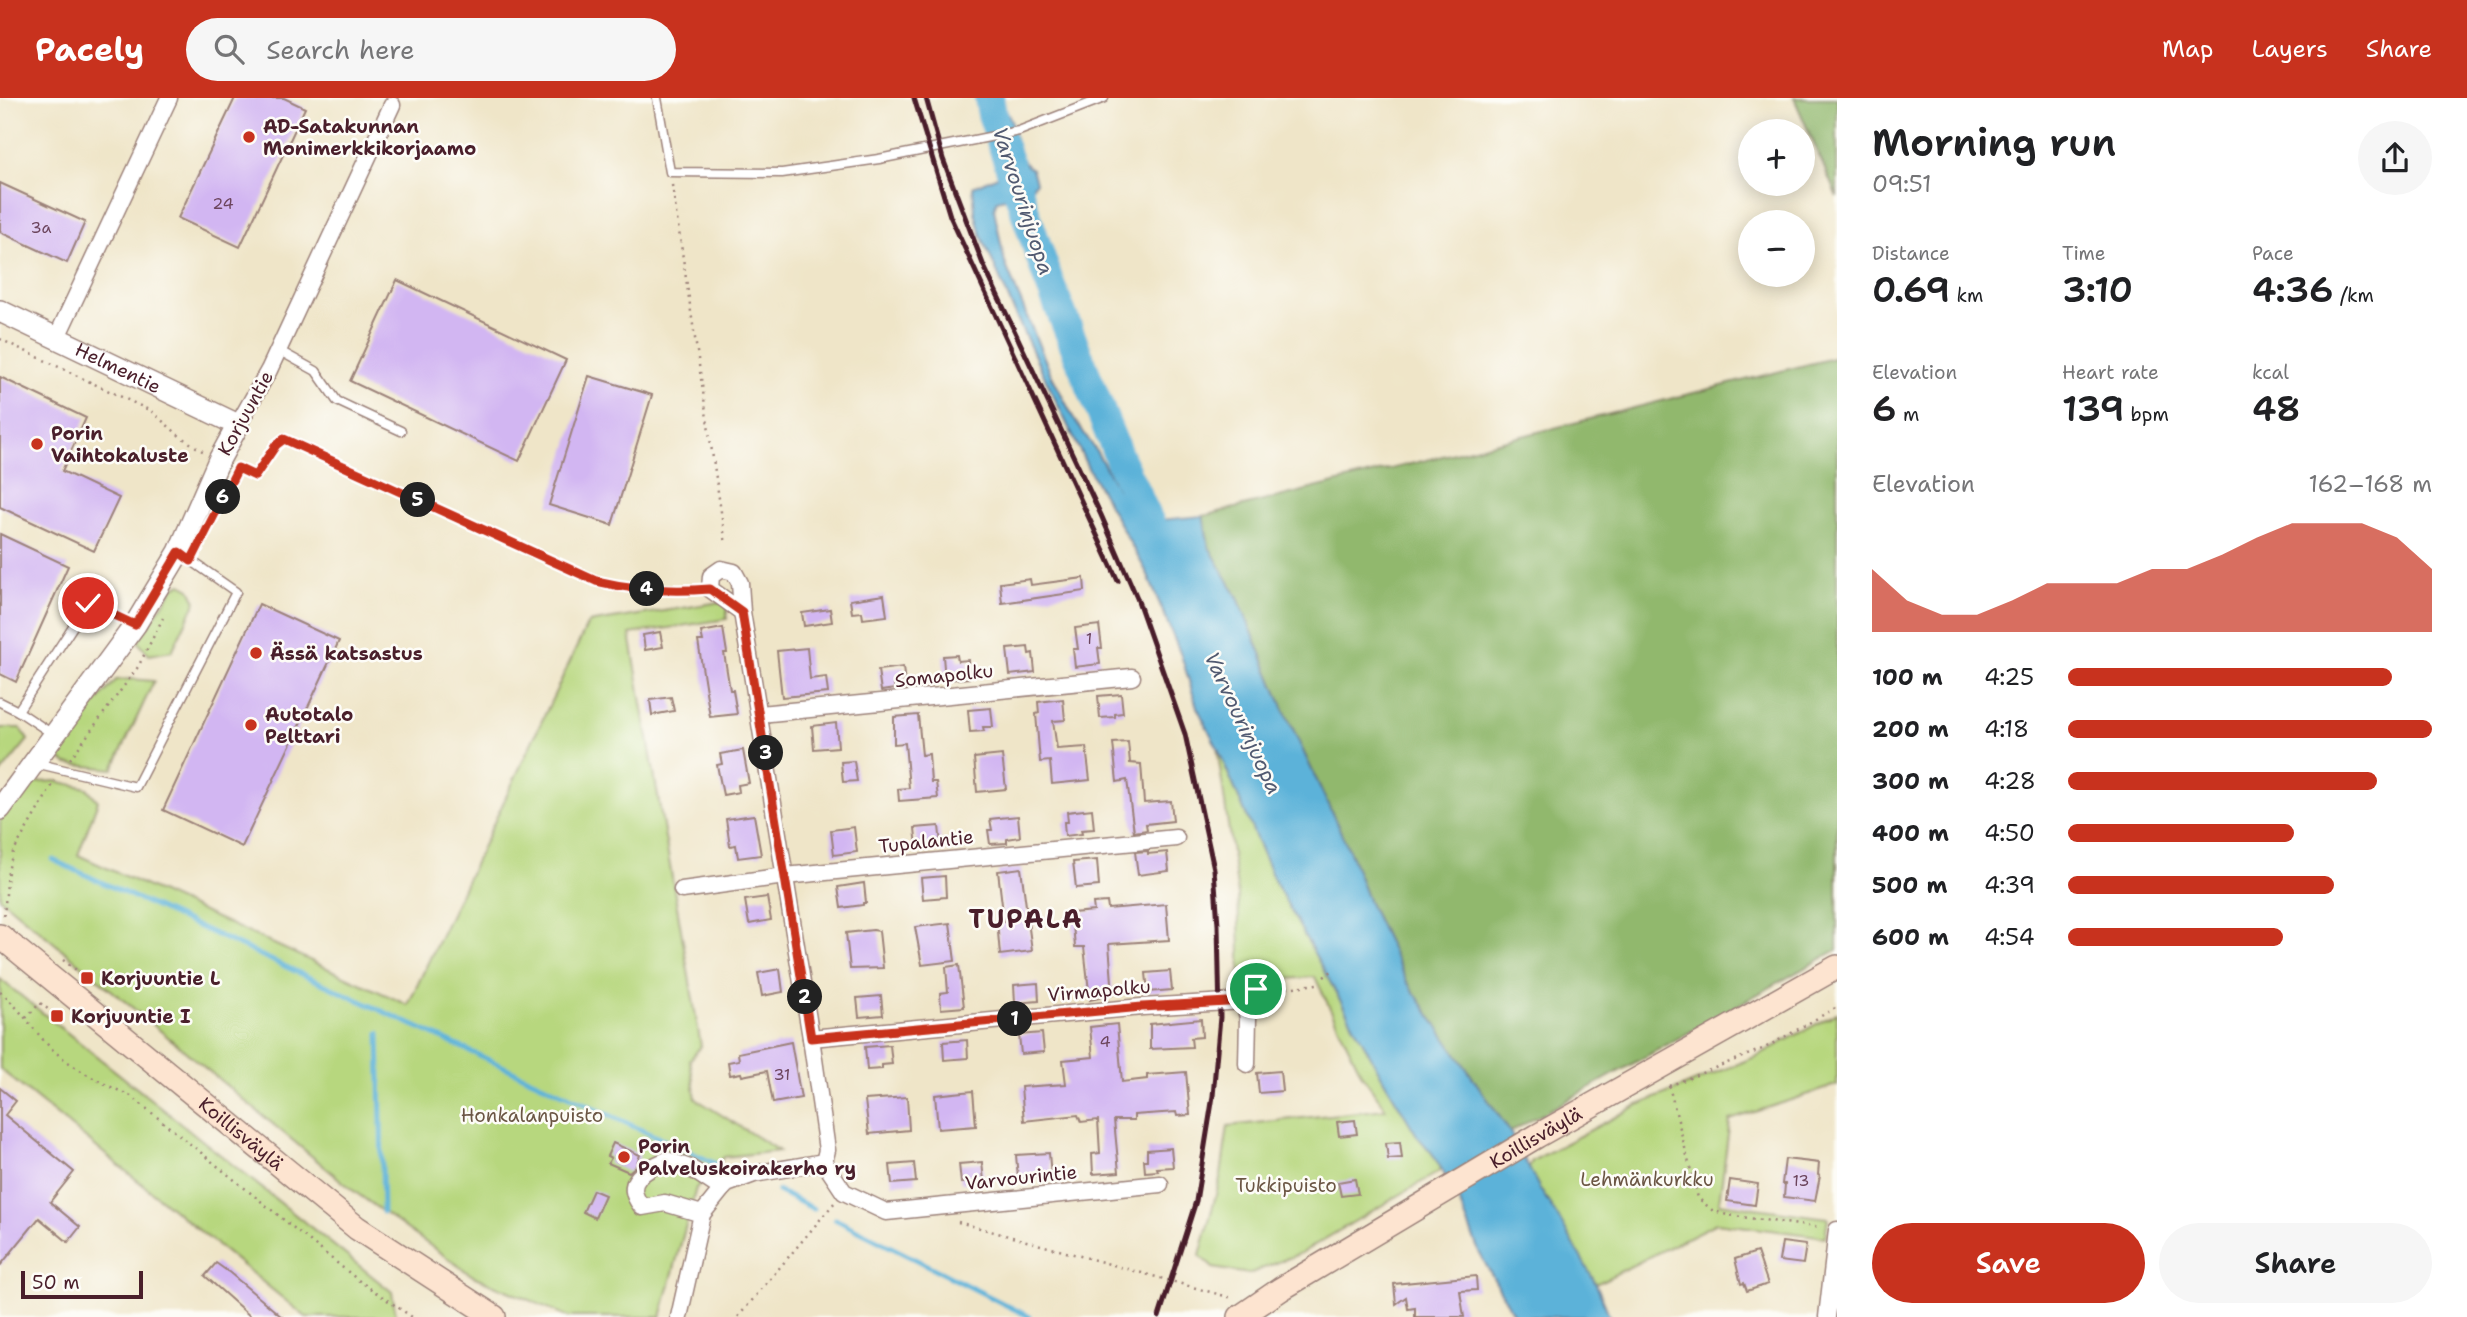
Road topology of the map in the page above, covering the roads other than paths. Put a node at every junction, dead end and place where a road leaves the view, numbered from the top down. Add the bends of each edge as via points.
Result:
1 (169, 98) edge
2 (657, 98) edge
3 (1104, 98) edge
4 (392, 105) dead end
5 (0, 311) edge
6 (57, 337) junction
7 (278, 350) junction
8 (238, 425) junction
9 (401, 431) dead end
10 (179, 552) junction
11 (742, 612) junction
12 (135, 625) junction
13 (1132, 677) dead end
14 (0, 702) edge
15 (18, 711) junction
16 (760, 714) junction
17 (55, 736) junction
18 (32, 763) junction
19 (0, 809) edge
20 (1176, 838) dead end
21 (785, 876) junction
22 (682, 890) dead end
23 (0, 936) edge
24 (1837, 967) edge
25 (1270, 987) road end
26 (1244, 1001) junction
27 (811, 1038) junction
28 (1247, 1064) dead end
29 (824, 1163) junction
30 (1160, 1184) dead end
31 (722, 1189) junction
32 (702, 1214) junction
33 (1837, 1230) edge
34 (1243, 1315) edge
35 (493, 1317) edge
36 (679, 1317) edge
37 (1826, 1317) edge

1 - 6 street
2 - 3 lane via 670,172 782,173 1018,131
4 - 7 street, Korjuuntie
5 - 6 street, Helmentie
6 - 8 street, Helmentie
7 - 8 street, Korjuuntie
7 - 9 lane via 316,371 337,401
8 - 10 street, Korjuuntie
10 - 12 street, Korjuuntie
10 - 18 lane via 236,593 136,788
11 - 11 street via 740,583 734,572 721,569 711,576 710,589
11 - 16 street
12 - 15 lane via 88,603
12 - 17 street, Korjuuntie
13 - 16 street, Somapolku
14 - 15 lane
15 - 17 lane
16 - 21 street
17 - 18 street, Korjuuntie
18 - 19 street, Korjuuntie
20 - 21 street, Tupalantie
21 - 22 street, Tupalantie
21 - 27 street
23 - 35 main road, Koillisväylä via 357,1228
24 - 34 main road, Koillisväylä via 1537,1136
25 - 26 street via 1256,989
26 - 27 street, Virmapolku
26 - 28 street
27 - 29 street via 827,1150
29 - 30 street, Varvourintie via 844,1192 886,1212
29 - 31 street via 754,1174
31 - 32 street
31 - 32 street via 690,1168 667,1160 644,1170 634,1185 634,1197 642,1207 665,1203
32 - 36 street
33 - 37 street

